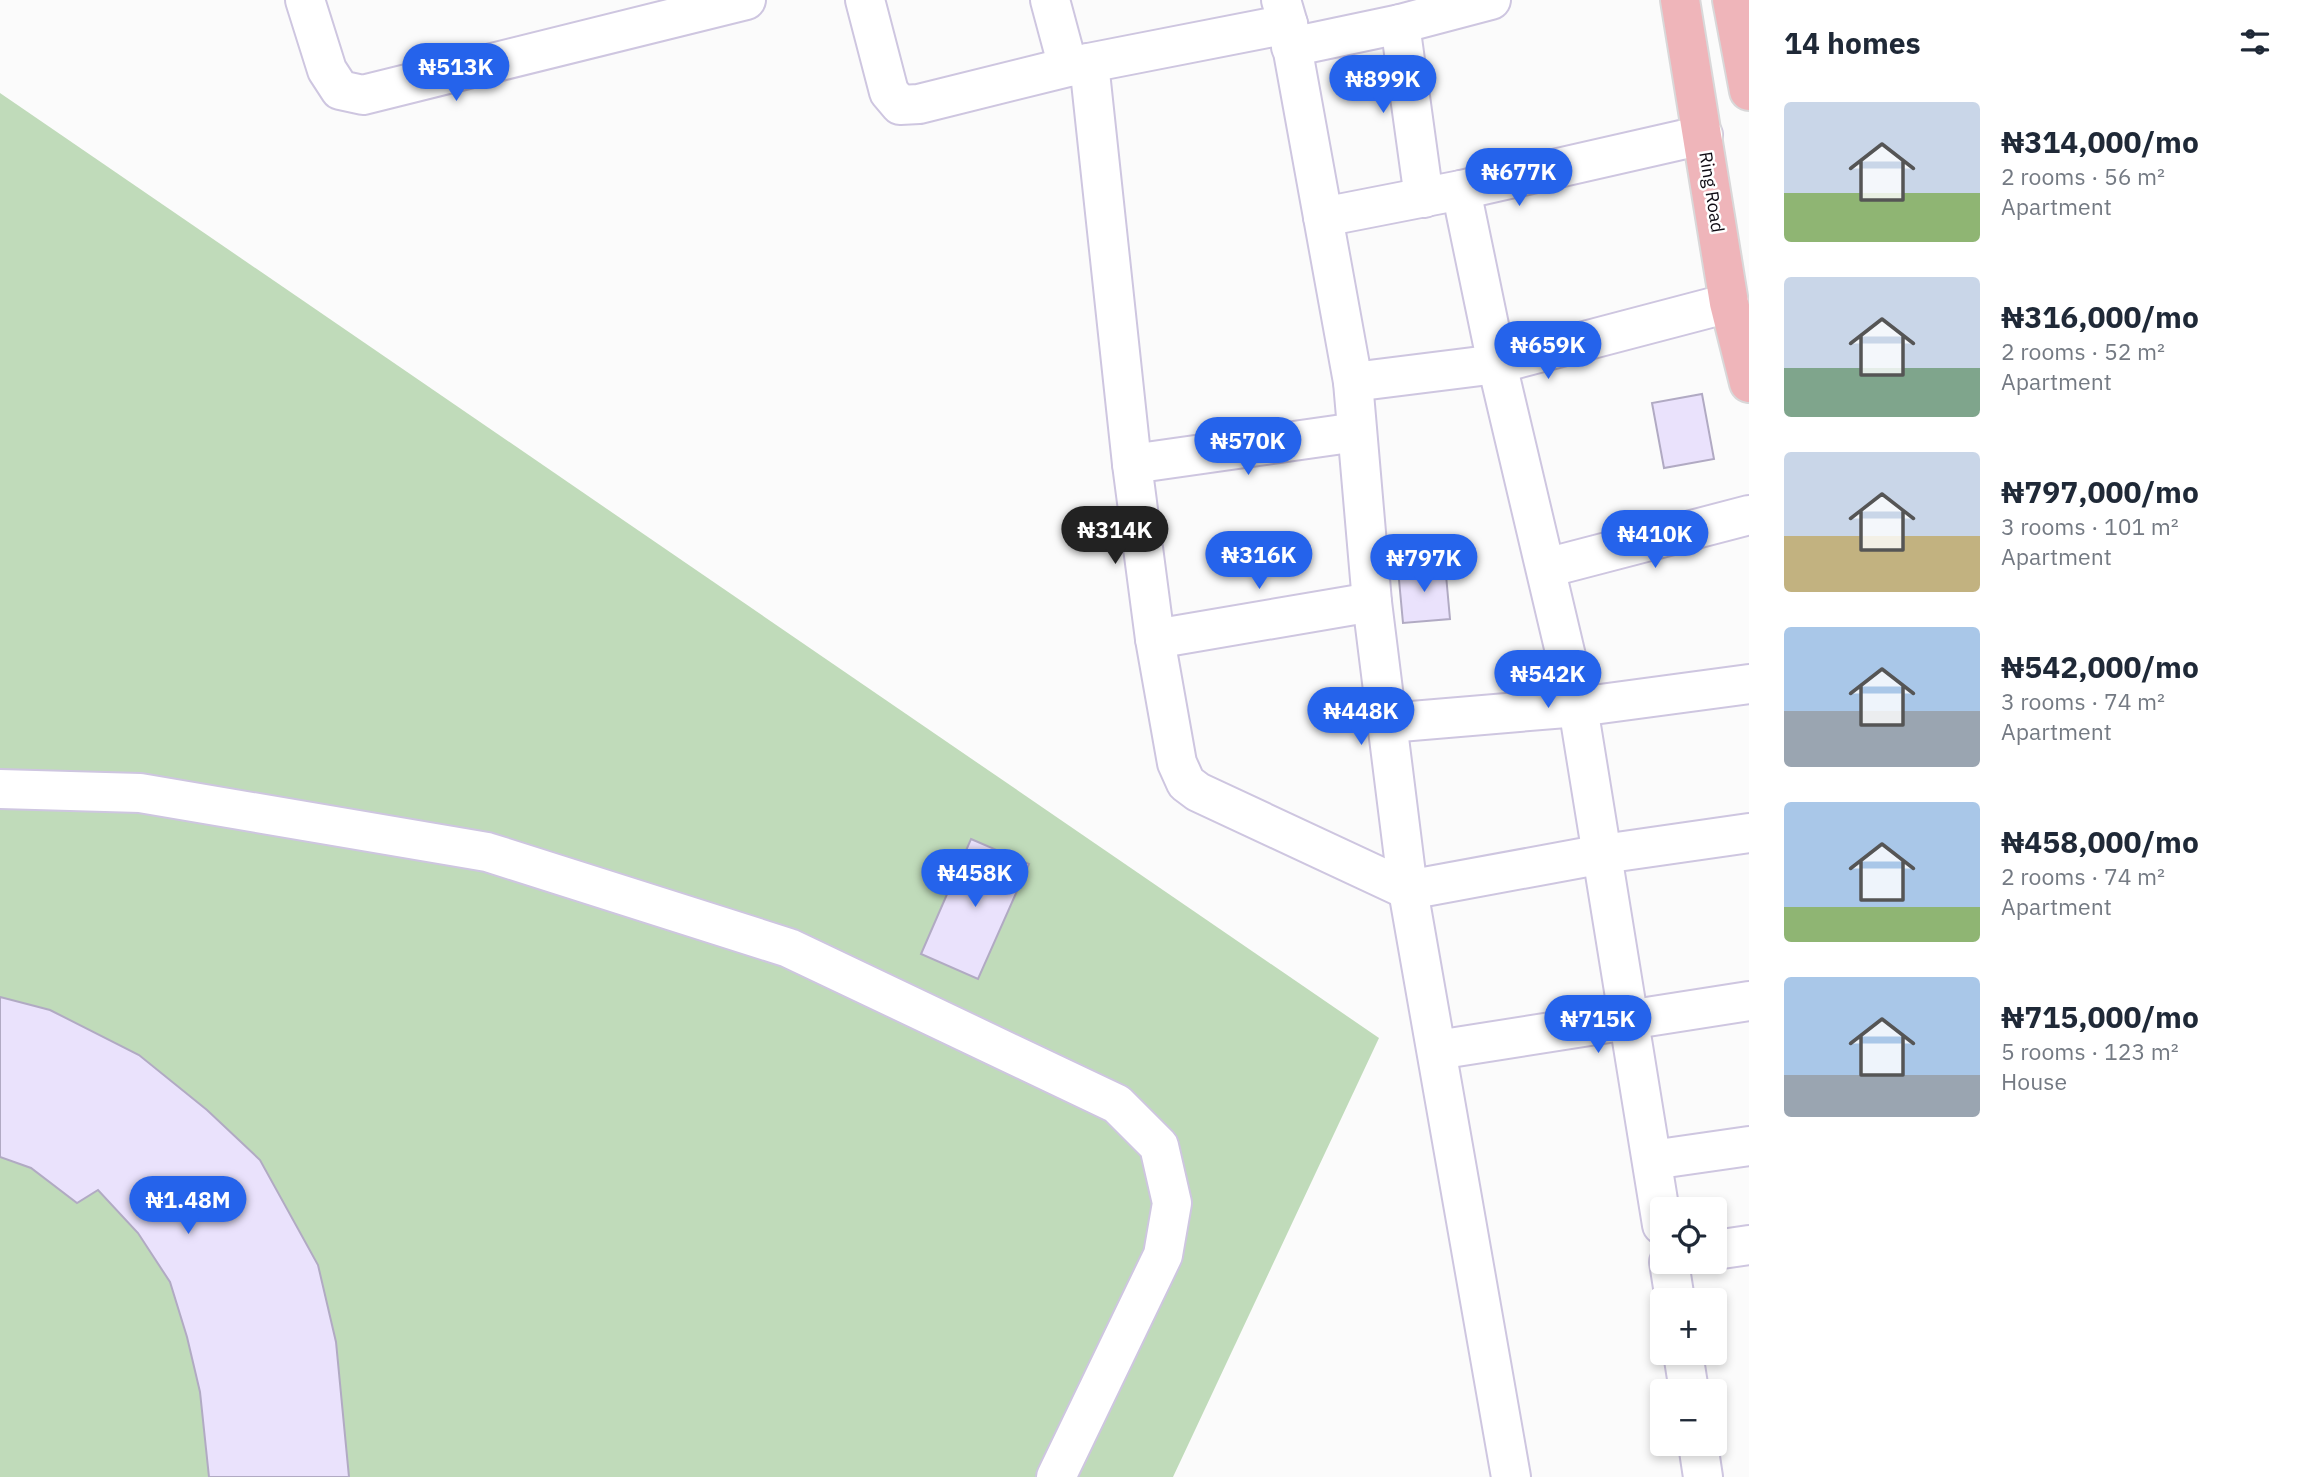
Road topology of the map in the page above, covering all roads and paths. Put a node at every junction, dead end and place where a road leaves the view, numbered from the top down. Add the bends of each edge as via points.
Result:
1 (304, 0) edge
2 (746, 0) edge
3 (865, 0) edge
4 (1050, 0) edge
5 (1491, 0) edge
6 (1681, 0) edge
7 (1732, 0) edge
8 (695, 6) edge
9 (1287, 24) edge
10 (1400, 24) junction
11 (1079, 65) junction
12 (1749, 91) edge
13 (1703, 135) junction
14 (1461, 191) junction
15 (1424, 198) junction
16 (1323, 217) junction
17 (1729, 303) junction
18 (1497, 363) junction
19 (1353, 382) junction
20 (1749, 383) edge
21 (1357, 432) junction
22 (1132, 464) junction
23 (1749, 515) edge
24 (1546, 568) junction
25 (1372, 602) junction
26 (1155, 639) junction
27 (1749, 684) edge
28 (1578, 707) junction
29 (1388, 723) junction
30 (0, 789) edge
31 (1749, 833) edge
32 (1604, 854) junction
33 (1408, 890) junction
34 (1749, 1001) edge
35 (1628, 1020) junction
36 (1437, 1050) junction
37 (1749, 1146) edge
38 (1651, 1160) junction
39 (1657, 1197) edge
40 (1749, 1245) edge
41 (1727, 1248) edge
42 (1700, 1456) edge
43 (1056, 1477) edge
44 (1511, 1477) edge
45 (1703, 1477) edge

1 - 8 street via 327,70 340,90 363,95
2 - 8 street
3 - 11 street via 889,92 900,104 919,104
4 - 11 street
5 - 10 street
6 - 13 main road, Ring Road
7 - 12 main road
9 - 10 street
9 - 11 street
9 - 16 street
10 - 15 street
11 - 22 street
13 - 14 street
13 - 17 main road, Ring Road
14 - 15 street
14 - 18 street
15 - 16 street
16 - 19 street
17 - 18 street
17 - 20 main road, Ring Road
18 - 19 street
18 - 24 street
19 - 21 street
21 - 22 street
21 - 25 street
22 - 26 street
23 - 24 street
24 - 28 street
25 - 26 street
25 - 29 street
26 - 33 street via 1177,763 1186,783
27 - 28 street
28 - 29 street
28 - 32 street
29 - 33 street
30 - 43 street via 140,793 487,852 789,948 1117,1104 1159,1146 1172,1203 1170,1216 1163,1255
31 - 32 street
32 - 33 street
32 - 35 street
33 - 36 street
34 - 35 street
35 - 36 street
35 - 38 street
36 - 44 street
37 - 38 street
38 - 39 street
40 - 41 street
42 - 45 street

